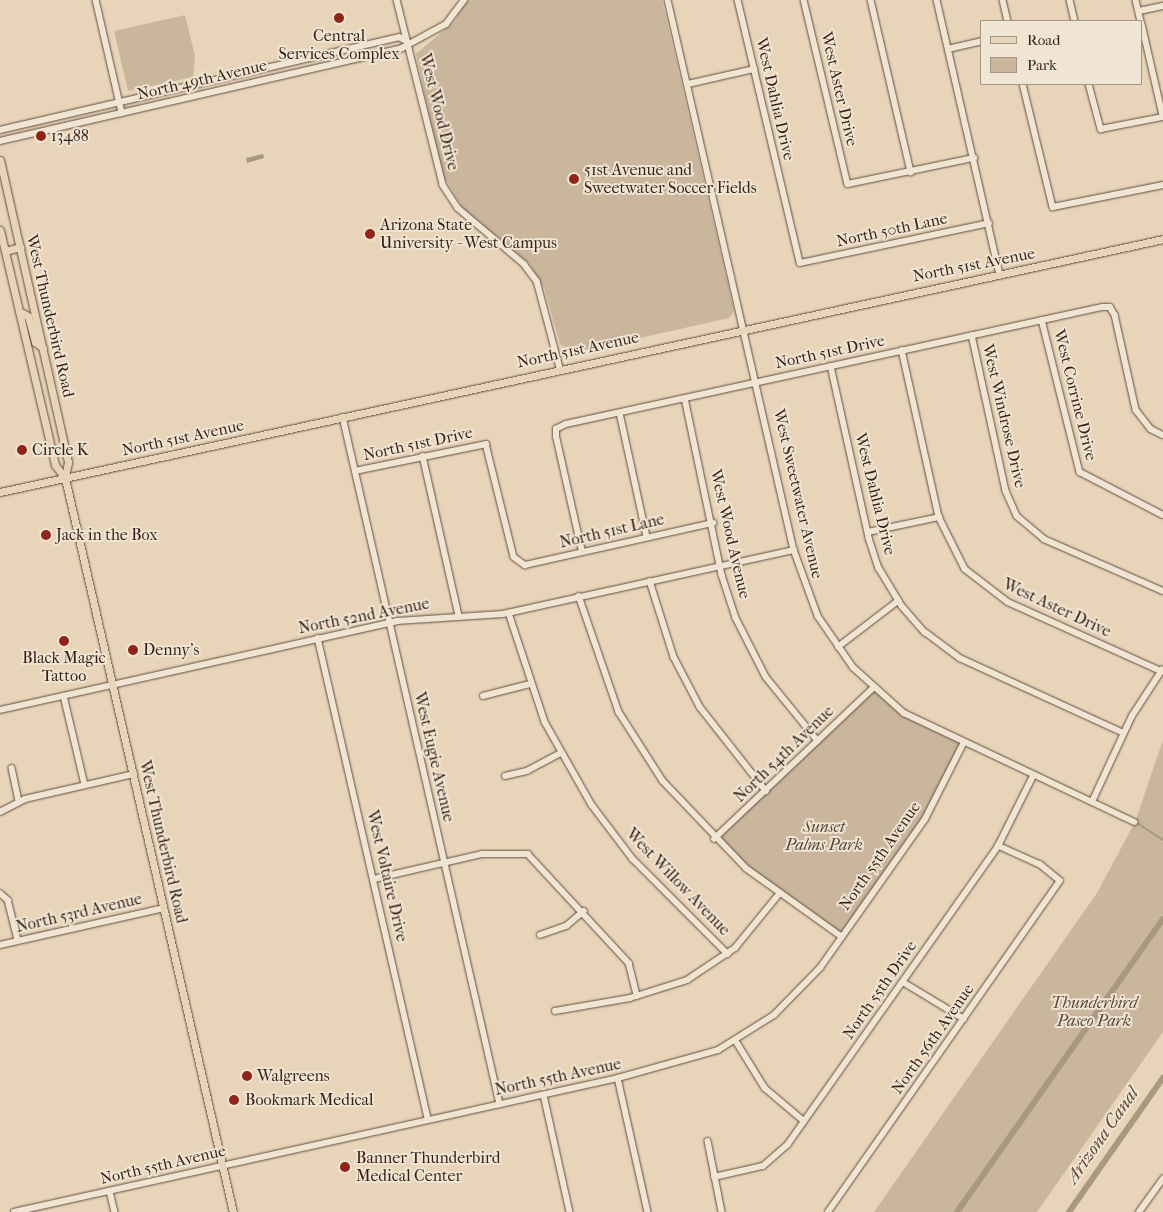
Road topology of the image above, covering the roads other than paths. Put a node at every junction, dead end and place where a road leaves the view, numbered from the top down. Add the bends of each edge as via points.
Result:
1 (96, 0) edge
2 (397, 0) edge
3 (464, 0) edge
4 (668, 0) edge
5 (738, 0) edge
6 (804, 0) edge
7 (870, 0) edge
8 (937, 0) edge
9 (1003, 0) edge
10 (1070, 0) edge
11 (1136, 0) edge
12 (1163, 6) edge
13 (1139, 11) junction
14 (1008, 20) edge
15 (1074, 20) edge
16 (1141, 20) edge
17 (1143, 26) edge
18 (407, 41) junction
19 (980, 41) edge
20 (948, 48) junction
21 (754, 69) junction
22 (688, 84) junction
23 (1023, 85) edge
24 (1089, 85) edge
25 (120, 102) junction
26 (122, 113) junction
27 (1163, 116) edge
28 (0, 130) edge
29 (0, 141) edge
30 (974, 158) junction
31 (0, 160) edge
32 (911, 172) junction
33 (1163, 185) edge
34 (989, 223) junction
35 (0, 230) edge
36 (1163, 239) edge
37 (20, 247) junction
38 (5, 251) junction
39 (800, 263) joint
40 (1000, 274) junction
41 (18, 311) junction
42 (1042, 320) junction
43 (745, 328) junction
44 (972, 335) junction
45 (43, 348) junction
46 (902, 350) junction
47 (831, 366) junction
48 (560, 368) junction
49 (758, 382) junction
50 (685, 398) junction
51 (620, 413) junction
52 (343, 416) junction
53 (1163, 436) edge
54 (423, 456) junction
55 (355, 471) junction
56 (65, 478) junction
57 (0, 492) edge
58 (1163, 514) edge
59 (939, 517) junction
60 (713, 523) junction
61 (868, 532) junction
62 (647, 538) junction
63 (794, 550) junction
64 (582, 552) junction
65 (518, 563) joint
66 (720, 566) junction
67 (650, 581) junction
68 (1163, 591) edge
69 (579, 596) junction
70 (898, 600) junction
71 (509, 613) junction
72 (459, 616) junction
73 (389, 623) junction
74 (318, 638) junction
75 (838, 648) junction
76 (1162, 670) edge
77 (113, 684) junction
78 (530, 684) junction
79 (873, 688) junction
80 (64, 696) junction
81 (483, 696) dead end
82 (0, 710) edge
83 (1124, 733) junction
84 (818, 741) junction
85 (963, 744) junction
86 (561, 753) junction
87 (12, 768) dead end
88 (134, 774) junction
89 (505, 776) dead end
90 (1033, 776) junction
91 (85, 785) junction
92 (766, 790) junction
93 (19, 801) junction
94 (1092, 802) junction
95 (0, 812) edge
96 (1135, 822) dead end
97 (714, 839) junction
98 (998, 846) junction
99 (445, 863) junction
100 (374, 879) junction
101 (0, 893) edge
102 (779, 894) junction
103 (164, 908) junction
104 (584, 912) junction
105 (540, 935) dead end
106 (841, 936) junction
107 (18, 940) junction
108 (0, 945) edge
109 (728, 954) junction
110 (903, 982) junction
111 (637, 996) junction
112 (555, 1011) dead end
113 (964, 1020) junction
114 (736, 1040) junction
115 (618, 1078) junction
116 (544, 1095) junction
117 (500, 1104) junction
118 (428, 1119) junction
119 (804, 1121) junction
120 (708, 1141) dead end
121 (223, 1165) junction
122 (714, 1177) junction
123 (1163, 1178) edge
124 (110, 1191) junction
125 (44, 1205) junction
126 (14, 1212) edge
127 (46, 1212) edge
128 (115, 1212) edge
129 (234, 1212) edge
130 (570, 1212) edge
131 (648, 1212) edge
132 (722, 1212) edge
133 (828, 1212) edge
134 (1139, 1212) edge

1 - 25 street
2 - 18 street, West Wood Drive
3 - 18 street, North 49th Avenue via 456,14 433,31
4 - 22 street, West Sweetwater Avenue
5 - 21 street, West Dahlia Drive
6 - 32 street, West Aster Drive via 848,184
7 - 32 street
8 - 20 street
9 - 14 street
10 - 15 street
11 - 13 street
12 - 13 street
13 - 16 street
17 - 27 street
18 - 25 street, North 49th Avenue via 399,37
18 - 26 street, North 49th Avenue via 402,48
18 - 48 street, West Wood Drive via 443,185 458,208 524,264 537,281
19 - 20 street
20 - 30 street
21 - 22 street
21 - 39 street, West Dahlia Drive
22 - 43 street, West Sweetwater Avenue
23 - 33 street via 1053,207
24 - 27 street via 1101,129
25 - 26 street
25 - 28 street, North 49th Avenue
26 - 29 street, North 49th Avenue
30 - 32 street
30 - 34 street
31 - 37 main road, West Thunderbird Road
34 - 39 street, North 50th Lane
34 - 40 street
35 - 38 main road, West Thunderbird Road
36 - 40 main road, North 51st Avenue
37 - 38 main road
37 - 45 main road, West Thunderbird Road
38 - 41 main road, West Thunderbird Road
40 - 43 main road, North 51st Avenue
41 - 45 main road via 28,316 35,342
41 - 56 main road, West Thunderbird Road via 55,465
42 - 44 street, North 51st Drive
42 - 53 street, North 51st Drive via 1110,307 1136,410 1151,429
42 - 58 street, West Corrine Drive via 1080,472
43 - 48 main road, North 51st Avenue
43 - 49 street, West Sweetwater Avenue
44 - 46 street, North 51st Drive
44 - 68 street, West Windrose Drive via 1006,492 1018,516 1044,539
45 - 56 main road, West Thunderbird Road via 68,462
46 - 47 street, North 51st Drive
46 - 59 street, West Aster Drive
47 - 49 street, North 51st Drive
47 - 61 street, West Dahlia Drive
48 - 52 main road, North 51st Avenue
49 - 50 street, North 51st Drive
49 - 63 street, West Sweetwater Avenue
50 - 51 street, North 51st Drive
50 - 60 street, West Wood Avenue
51 - 62 street
51 - 64 street, North 51st Drive via 556,429
52 - 55 street, West Eugie Avenue
52 - 56 main road, North 51st Avenue
54 - 55 street, North 51st Drive
54 - 65 street, North 51st Drive via 486,444
54 - 72 street
55 - 73 street, West Eugie Avenue
56 - 57 main road, North 51st Avenue
56 - 77 main road, West Thunderbird Road
59 - 61 street
59 - 76 street, West Aster Drive via 965,569 993,594
60 - 62 street, North 51st Lane
60 - 66 street, West Wood Avenue
61 - 70 street, West Dahlia Drive via 879,568
62 - 64 street, North 51st Lane
63 - 66 street, North 52nd Avenue
63 - 75 street, West Sweetwater Avenue via 812,602
64 - 65 street, North 51st Lane
66 - 67 street, North 52nd Avenue
66 - 84 street, West Wood Avenue via 736,618 756,661
67 - 69 street, North 52nd Avenue
67 - 92 street via 674,656 696,700
69 - 71 street, North 52nd Avenue
69 - 97 street via 619,712 663,781
70 - 75 street
70 - 83 street, West Dahlia Drive via 925,632 960,658
71 - 72 street, North 52nd Avenue
71 - 78 street, West Willow Avenue
72 - 73 street, North 52nd Avenue
73 - 74 street, North 52nd Avenue
73 - 99 street, West Eugie Avenue
74 - 77 street, North 52nd Avenue
74 - 100 street, West Voltaire Drive
75 - 79 street, West Sweetwater Avenue
76 - 83 street
77 - 80 street, North 52nd Avenue
77 - 88 main road, West Thunderbird Road
78 - 81 street
78 - 86 street, West Willow Avenue
79 - 84 street, North 54th Avenue
79 - 85 street, West Sweetwater Avenue via 918,722
80 - 82 street, North 52nd Avenue
80 - 91 street
83 - 94 street
84 - 92 street, North 54th Avenue
85 - 90 street, West Sweetwater Avenue
85 - 106 street, North 55th Avenue via 925,819
86 - 89 street via 527,771
86 - 109 street, West Willow Avenue via 592,805 633,859
87 - 93 street
88 - 91 street
88 - 103 main road, West Thunderbird Road
90 - 94 street, West Sweetwater Avenue
90 - 98 street, North 55th Drive
91 - 93 street
92 - 97 street, North 54th Avenue
93 - 95 street
94 - 96 street, West Sweetwater Avenue
97 - 102 street
98 - 110 street, North 55th Drive
98 - 113 street, North 56th Avenue via 1040,865 1060,882
99 - 100 street
99 - 104 street via 491,853 528,854
99 - 117 street, West Eugie Avenue
100 - 118 street, West Voltaire Drive
101 - 107 street via 8,900
102 - 106 street
102 - 109 street
103 - 107 street, North 53rd Avenue
103 - 121 main road, West Thunderbird Road
104 - 105 street via 566,926
104 - 111 street via 629,963
106 - 114 street, North 55th Avenue via 792,999
107 - 108 street, North 53rd Avenue
109 - 111 street via 687,980
110 - 113 street
110 - 119 street, North 55th Drive
111 - 112 street
113 - 133 street, North 56th Avenue
114 - 115 street, North 55th Avenue via 682,1063
114 - 119 street via 765,1088
115 - 116 street, North 55th Avenue
115 - 131 street
116 - 117 street, North 55th Avenue
116 - 130 street
117 - 118 street, North 55th Avenue
118 - 121 street, North 55th Avenue
119 - 122 street, North 55th Drive via 775,1159
120 - 122 street
121 - 124 street, North 55th Avenue
121 - 129 main road, West Thunderbird Road
122 - 132 street
123 - 134 street
124 - 125 street, North 55th Avenue
124 - 128 street
125 - 126 street, North 55th Avenue
125 - 127 street

